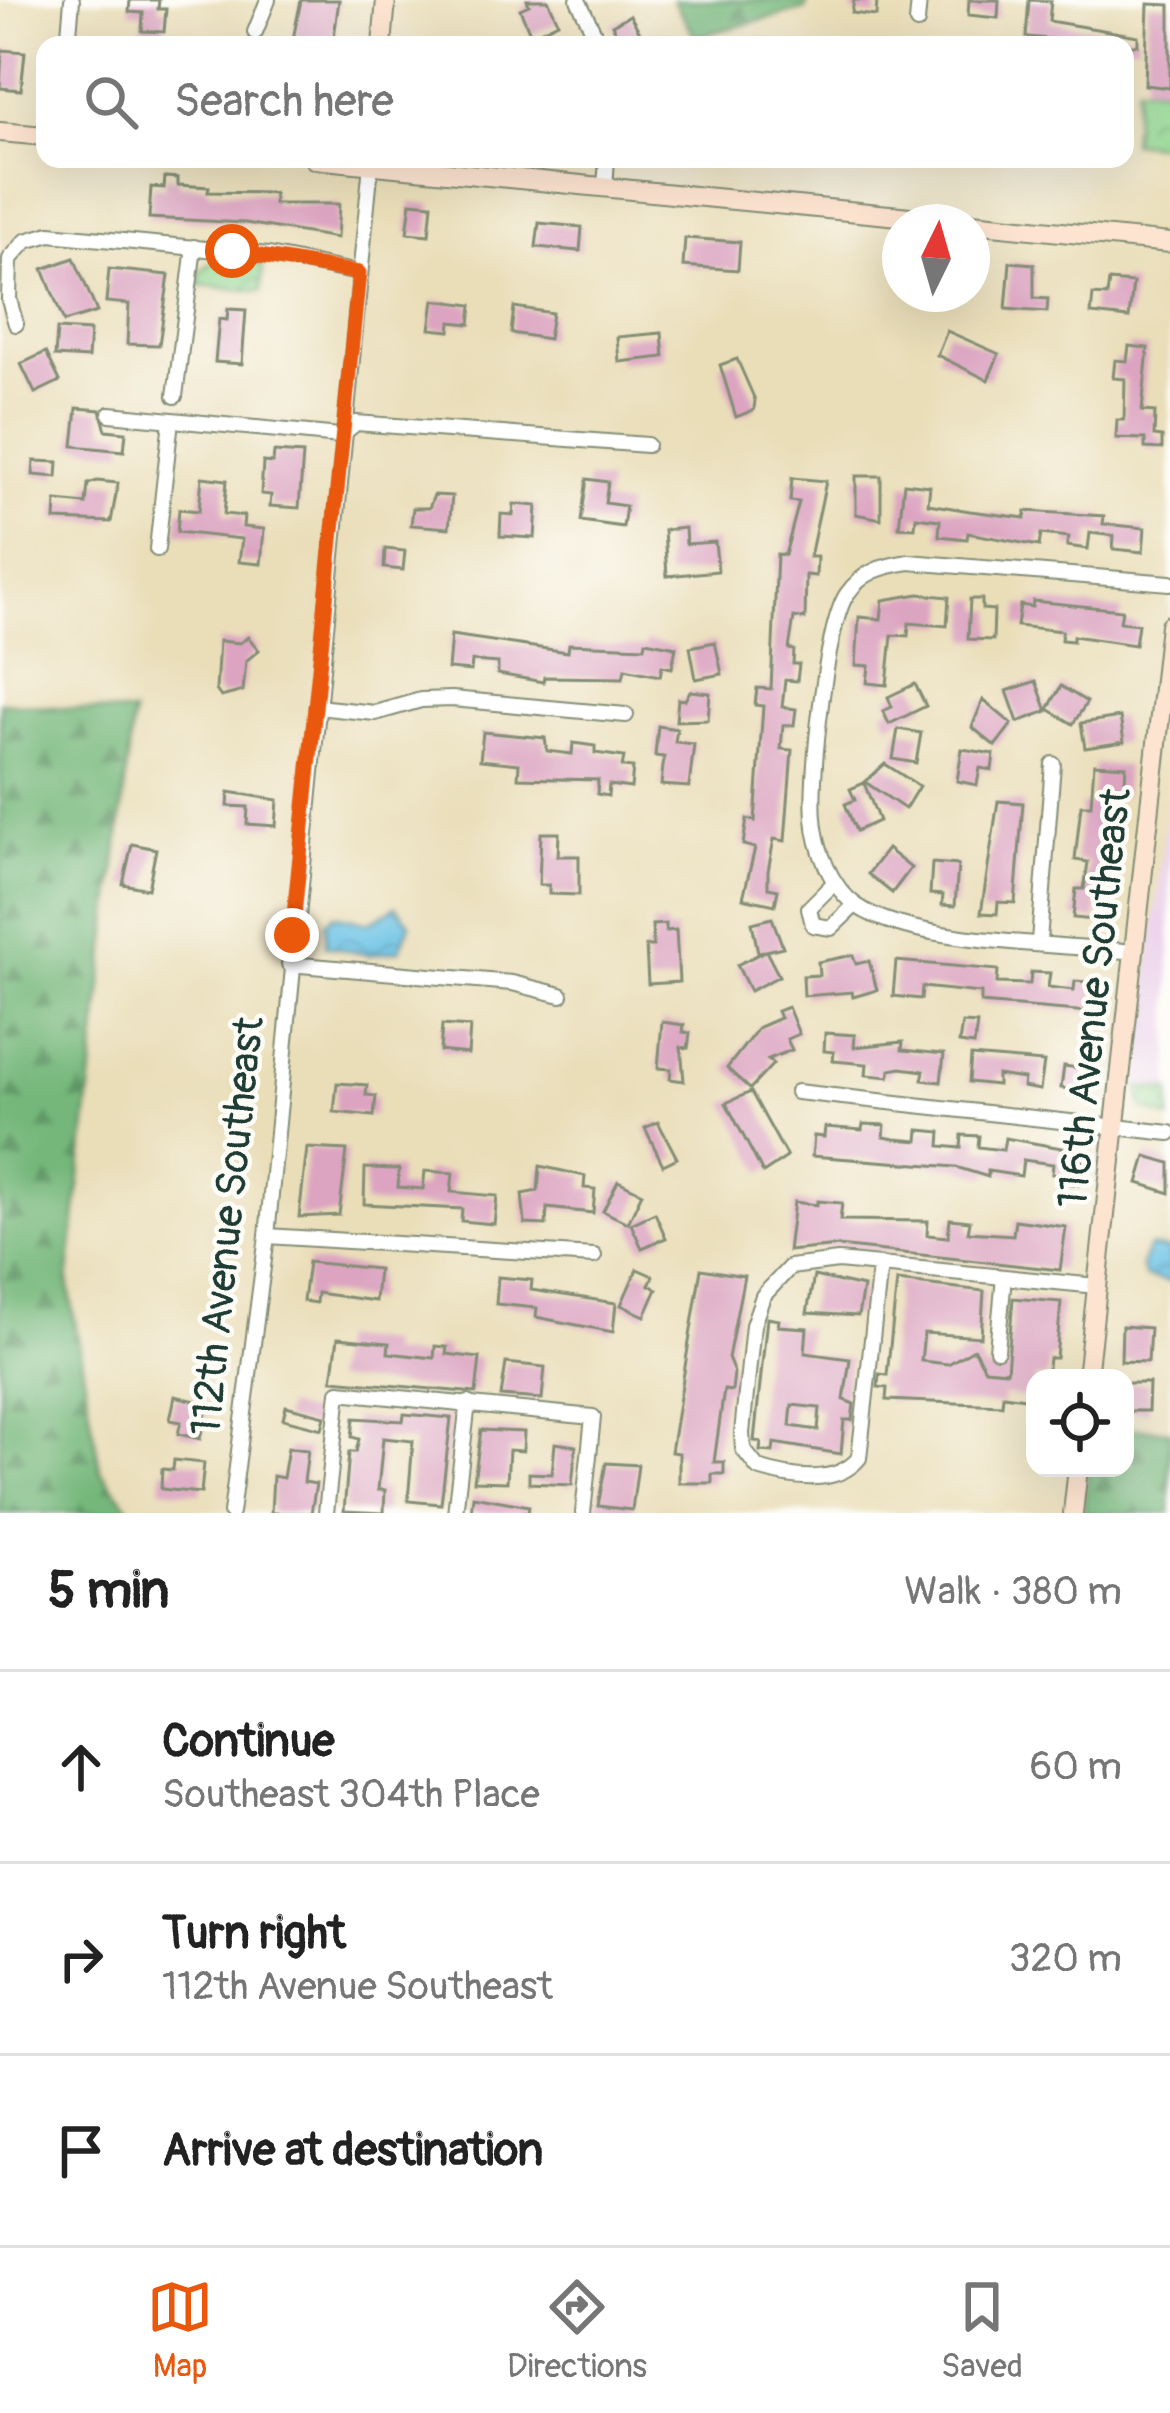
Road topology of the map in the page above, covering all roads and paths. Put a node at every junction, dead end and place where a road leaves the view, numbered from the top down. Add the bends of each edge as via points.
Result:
1 (72, 0) edge
2 (268, 0) edge
3 (386, 0) edge
4 (578, 0) edge
5 (919, 0) edge
6 (917, 22) dead end
7 (255, 32) dead end
8 (69, 36) edge
9 (383, 36) edge
10 (596, 36) edge
11 (0, 132) edge
12 (36, 135) edge
13 (370, 168) edge
14 (434, 168) edge
15 (606, 168) edge
16 (605, 187) junction
17 (882, 214) edge
18 (990, 225) edge
19 (1170, 242) edge
20 (194, 247) junction
21 (359, 273) junction
22 (16, 324) dead end
23 (175, 396) dead end
24 (110, 414) dead end
25 (171, 420) junction
26 (340, 436) junction
27 (647, 445) dead end
28 (157, 549) dead end
29 (1170, 583) edge
30 (1170, 625) edge
31 (317, 707) junction
32 (626, 715) dead end
33 (1053, 764) dead end
34 (838, 887) junction
35 (855, 905) junction
36 (1039, 940) junction
37 (1134, 952) junction
38 (290, 964) junction
39 (561, 995) dead end
40 (797, 1092) dead end
41 (1115, 1125) junction
42 (1170, 1133) edge
43 (267, 1236) junction
44 (594, 1256) dead end
45 (880, 1265) junction
46 (1004, 1277) junction
47 (1097, 1286) junction
48 (997, 1350) dead end
49 (1089, 1369) edge
50 (468, 1403) junction
51 (1077, 1477) edge
52 (231, 1513) edge
53 (326, 1513) edge
54 (454, 1513) edge
55 (583, 1513) edge
56 (1072, 1513) edge

1 - 8 street
2 - 7 street
3 - 9 street
4 - 10 street
5 - 6 street
11 - 12 street
13 - 21 street, 112th Avenue Southeast
14 - 16 street
15 - 16 street
16 - 17 street
18 - 19 street
20 - 21 street
20 - 22 street via 50,235 26,241 8,272
20 - 23 street
21 - 26 street, 112th Avenue Southeast
24 - 25 street
25 - 26 street
25 - 28 street
26 - 27 street via 356,423
26 - 31 street, 112th Avenue Southeast
29 - 34 street via 909,562 864,574 838,610 830,638 813,816
30 - 37 street, 116th Avenue Southeast
31 - 32 street via 375,713 452,699
31 - 38 street, 112th Avenue Southeast
33 - 36 street
34 - 35 street
34 - 35 street via 809,908 813,926 831,928
35 - 36 street via 920,931
36 - 37 street
37 - 41 street, 116th Avenue Southeast
38 - 39 street via 512,982
38 - 43 street, 112th Avenue Southeast
40 - 41 street
41 - 42 street
41 - 47 street, 116th Avenue Southeast
43 - 44 street
43 - 52 street, 112th Avenue Southeast
45 - 45 street via 790,1267 763,1297 742,1433 758,1468 827,1477 851,1468 865,1444
45 - 46 street
46 - 47 street
46 - 48 street
47 - 49 street, 116th Avenue Southeast
50 - 53 street via 339,1392
50 - 54 street
50 - 55 street via 592,1418
51 - 56 street

